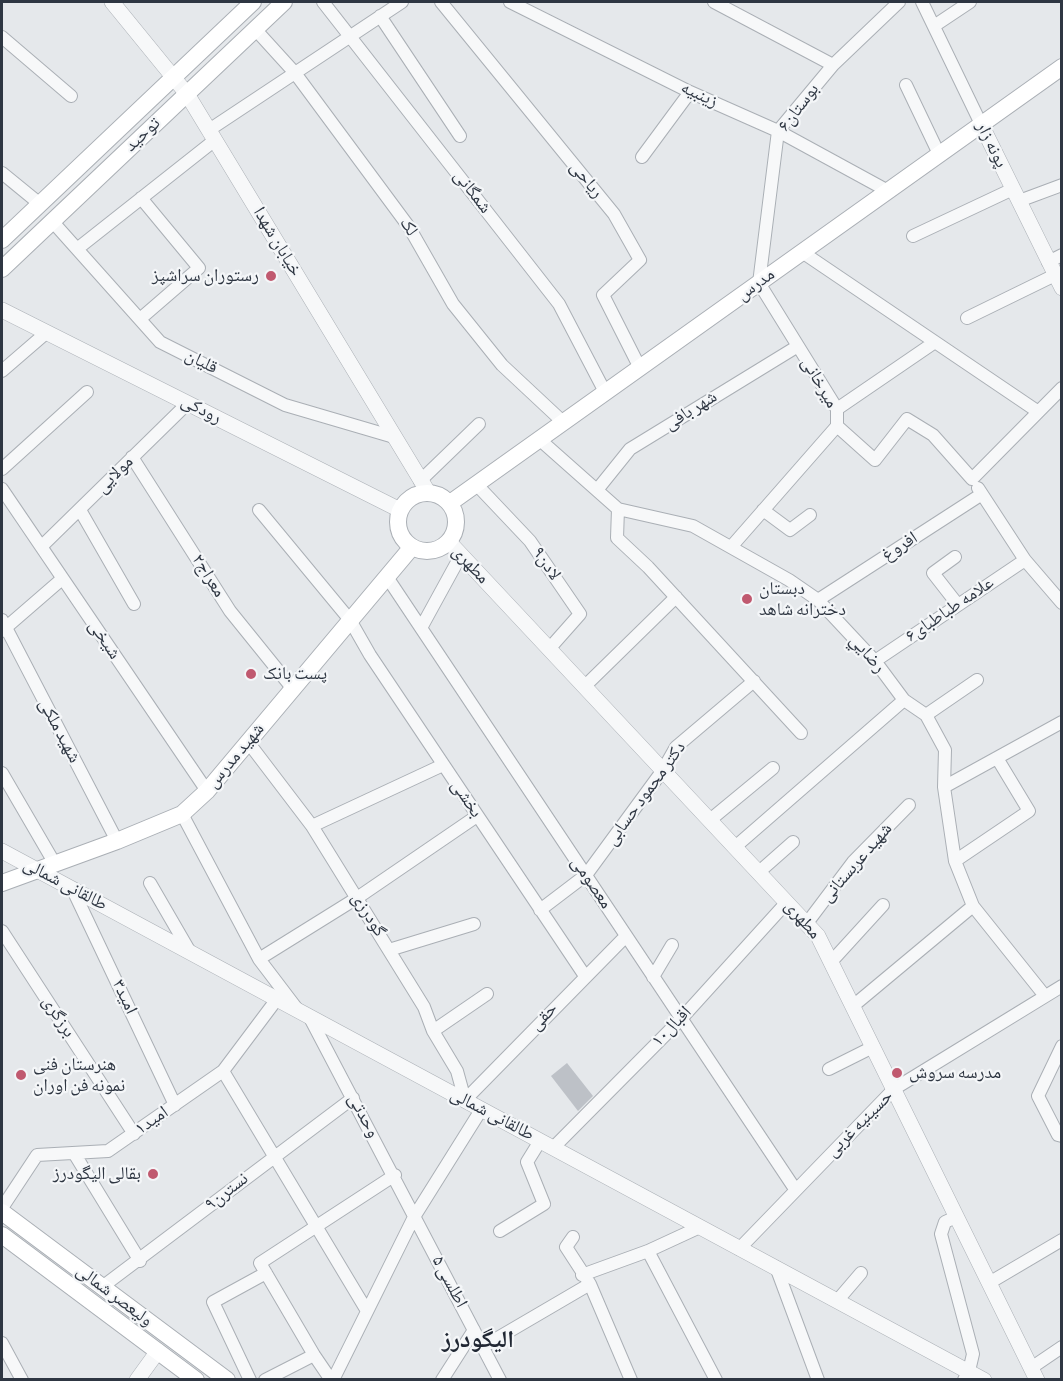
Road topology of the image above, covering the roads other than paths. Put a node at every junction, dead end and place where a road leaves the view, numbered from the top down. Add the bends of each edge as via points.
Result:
1 (112, 2) edge
2 (253, 2) edge
3 (284, 2) edge
4 (323, 2) edge
5 (402, 2) edge
6 (441, 2) edge
7 (510, 2) edge
8 (714, 2) edge
9 (900, 2) edge
10 (922, 2) edge
11 (970, 2) edge
12 (380, 16) junction
13 (934, 26) junction
14 (255, 29) junction
15 (2, 36) edge
16 (351, 36) junction
17 (832, 65) junction
18 (1062, 67) edge
19 (295, 73) junction
20 (173, 77) junction
21 (906, 85) dead end
22 (690, 92) junction
23 (187, 94) junction
24 (71, 96) dead end
25 (981, 124) junction
26 (778, 131) junction
27 (212, 135) junction
28 (460, 136) dead end
29 (939, 154) junction
30 (642, 157) dead end
31 (2, 173) edge
32 (1062, 185) edge
33 (888, 191) junction
34 (1016, 195) junction
35 (141, 198) junction
36 (40, 204) junction
37 (52, 221) junction
38 (913, 236) dead end
39 (2, 240) edge
40 (77, 249) junction
41 (802, 252) junction
42 (2, 269) edge
43 (1057, 270) edge
44 (759, 283) junction
45 (2, 310) edge
46 (967, 318) dead end
47 (140, 320) junction
48 (46, 333) junction
49 (935, 342) junction
50 (798, 346) junction
51 (640, 368) junction
52 (2, 371) edge
53 (1062, 388) edge
54 (87, 392) dead end
55 (605, 392) junction
56 (188, 403) junction
57 (837, 410) junction
58 (1037, 411) junction
59 (563, 422) junction
60 (479, 424) dead end
61 (837, 426) junction
62 (394, 437) junction
63 (539, 439) junction
64 (132, 457) junction
65 (2, 470) edge
66 (972, 479) junction
67 (476, 484) junction
68 (424, 487) junction
69 (2, 489) edge
70 (597, 490) junction
71 (982, 494) junction
72 (450, 503) junction
73 (618, 509) junction
74 (80, 510) junction
75 (259, 510) dead end
76 (400, 510) junction
77 (763, 510) junction
78 (810, 515) dead end
79 (449, 542) junction
80 (42, 546) junction
81 (412, 547) junction
82 (731, 547) junction
83 (461, 555) junction
84 (955, 557) dead end
85 (1025, 560) junction
86 (387, 577) junction
87 (62, 579) junction
88 (676, 597) junction
89 (818, 600) junction
90 (1062, 603) edge
91 (134, 604) dead end
92 (958, 605) junction
93 (350, 620) junction
94 (3, 626) edge
95 (421, 628) junction
96 (549, 649) junction
97 (875, 662) junction
98 (977, 680) dead end
99 (754, 681) junction
100 (585, 687) junction
101 (292, 689) junction
102 (904, 700) junction
103 (926, 715) junction
104 (1062, 722) edge
105 (801, 733) dead end
106 (248, 742) junction
107 (997, 758) junction
108 (443, 765) junction
109 (773, 768) dead end
110 (663, 770) junction
111 (2, 773) edge
112 (944, 787) junction
113 (207, 791) junction
114 (909, 805) dead end
115 (182, 814) junction
116 (477, 816) junction
117 (710, 820) junction
118 (312, 826) junction
119 (117, 841) junction
120 (793, 842) dead end
121 (735, 847) junction
122 (2, 851) edge
123 (955, 861) junction
124 (56, 864) junction
125 (35, 869) junction
126 (759, 872) junction
127 (586, 876) junction
128 (150, 883) dead end
129 (2, 884) edge
130 (72, 888) junction
131 (357, 898) junction
132 (787, 902) junction
133 (883, 905) dead end
134 (973, 906) junction
135 (540, 910) junction
136 (807, 923) junction
137 (474, 924) dead end
138 (2, 931) edge
139 (626, 936) junction
140 (672, 945) dead end
141 (389, 950) junction
142 (190, 952) junction
143 (260, 959) junction
144 (831, 962) junction
145 (585, 976) junction
146 (654, 977) junction
147 (1062, 986) edge
148 (488, 994) dead end
149 (1045, 996) junction
150 (277, 999) junction
151 (853, 1006) junction
152 (304, 1013) junction
153 (681, 1019) junction
154 (433, 1031) junction
155 (1062, 1046) edge
156 (873, 1047) junction
157 (829, 1069) dead end
158 (223, 1071) junction
159 (894, 1089) junction
160 (353, 1098) junction
161 (465, 1100) junction
162 (175, 1105) junction
163 (481, 1110) junction
164 (134, 1134) junction
165 (1062, 1136) edge
166 (547, 1145) junction
167 (74, 1153) junction
168 (274, 1155) junction
169 (394, 1175) junction
170 (795, 1189) junction
171 (2, 1210) edge
172 (414, 1217) junction
173 (956, 1217) junction
174 (315, 1226) junction
175 (700, 1227) junction
176 (500, 1231) dead end
177 (2, 1235) edge
178 (573, 1237) dead end
179 (1062, 1240) edge
180 (739, 1249) junction
181 (648, 1251) junction
182 (140, 1261) junction
183 (776, 1267) junction
184 (266, 1273) junction
185 (861, 1273) dead end
186 (586, 1279) junction
187 (989, 1283) junction
188 (102, 1287) junction
189 (837, 1301) junction
190 (367, 1311) junction
191 (474, 1330) junction
192 (2, 1343) edge
193 (484, 1346) junction
194 (1062, 1347) edge
195 (158, 1351) junction
196 (314, 1355) junction
197 (1034, 1374) edge
198 (966, 1376) edge
199 (22, 1380) edge
200 (137, 1380) edge
201 (196, 1380) edge
202 (227, 1380) edge
203 (250, 1380) edge
204 (265, 1380) edge
205 (332, 1380) edge
206 (442, 1380) edge
207 (500, 1380) edge
208 (631, 1380) edge
209 (716, 1380) edge
210 (818, 1380) edge
211 (984, 1380) edge

1 - 20 street, خیابان شهدا
2 - 20 main road, توحید
3 - 14 main road, توحید
4 - 16 street, شمگانی
5 - 12 street
6 - 51 street, ریاحی via 614,214 640,260 603,295
7 - 22 street, زینبیه
8 - 17 street
9 - 17 street, بوستان۶
10 - 13 street, پونه زار
11 - 13 street
12 - 16 street
12 - 28 street
13 - 25 street, پونه زار
14 - 19 street, لک
14 - 23 main road, توحید
15 - 24 street
16 - 19 street
16 - 55 street, شمگانی via 560,304
17 - 26 street, بوستان۶
18 - 25 main road, مدرس
19 - 27 street
19 - 59 street, لک via 409,227 453,304 502,365
20 - 23 street, خیابان شهدا
20 - 36 main road, توحید
21 - 29 street
22 - 26 street, زینبیه
22 - 30 street
23 - 27 street, خیابان شهدا
23 - 37 main road, توحید
25 - 29 main road, مدرس
25 - 34 street, پونه زار
26 - 33 street, زینبیه
26 - 44 street, بوستان۶
27 - 35 street
27 - 62 street, خیابان شهدا
29 - 33 main road, مدرس
31 - 36 street
32 - 34 street
33 - 41 main road, مدرس
34 - 38 street
34 - 43 street, پونه زار
35 - 40 street
35 - 47 street via 199,268
36 - 39 main road, توحید
37 - 40 street, قلیان
37 - 42 main road, توحید
40 - 47 street, قلیان
41 - 44 main road, مدرس
41 - 49 street
43 - 46 street
44 - 50 street, میرخانی
44 - 51 main road, مدرس
45 - 48 street, رودکی
47 - 62 street, قلیان via 160,342 285,405
48 - 52 street
48 - 56 street, رودکی
49 - 57 street
49 - 58 street
50 - 57 street, میرخانی
50 - 70 street, شهر بافی via 630,449
51 - 55 main road, مدرس
53 - 58 street
54 - 65 street
55 - 59 main road, مدرس
56 - 64 street, مولایی
56 - 76 street, رودکی
57 - 61 street, میرخانی
58 - 66 street
59 - 63 main road, مدرس
60 - 68 street
61 - 66 street, میرخانی via 875,460 907,419 933,435
61 - 77 street
62 - 68 street, خیابان شهدا
63 - 67 main road, مدرس
63 - 70 street, رضایي
64 - 74 street, مولایی
64 - 101 street, معراج۲ via 230,611
66 - 71 street
67 - 72 main road, مدرس
67 - 96 street, لادن۹ via 530,541 580,614
68 - 72 main road
68 - 76 main road
69 - 80 street, شیخی
70 - 73 street, رضایي
71 - 85 street
71 - 89 street, افروغ
72 - 79 main road via 456,518
73 - 82 street, رضایي via 693,526
73 - 88 street via 617,538
74 - 80 street, مولایی
74 - 91 street
75 - 93 street, بخشی
76 - 81 main road via 400,535
77 - 78 street via 790,530
77 - 82 street
79 - 81 main road via 435,550 419,551
79 - 83 street, مطهری
80 - 87 street, شیخی
81 - 86 main road, شهید مدرس
82 - 89 street, رضایي
83 - 95 street
83 - 96 street, مطهری
84 - 92 street via 933,573
85 - 90 street
85 - 92 street, علامه طباطبای۶
86 - 93 main road, شهید مدرس
86 - 95 street, معصومی
87 - 94 street
87 - 113 street, شیخی
88 - 99 street
88 - 100 street
89 - 97 street, رضایي
92 - 97 street, علامه طباطبای۶
93 - 101 main road, شهید مدرس
93 - 108 street, بخشی
94 - 119 street, شهید ملکی
95 - 127 street, معصومی
96 - 100 street, مطهری
97 - 102 street, رضایي
98 - 103 street
99 - 105 street
99 - 110 street, دکتر محمود حسابی via 676,747
100 - 110 street, مطهری
101 - 106 main road, شهید مدرس
102 - 103 street, رضایي
102 - 121 street
103 - 112 street, رضایي via 945,750
104 - 107 street
106 - 113 main road, شهید مدرس
106 - 118 street, گودرزی
107 - 112 street
107 - 123 street via 1029,811
108 - 116 street, بخشی
108 - 118 street
109 - 117 street
110 - 117 street, مطهری
110 - 127 street, دکتر محمود حسابی
111 - 124 street
112 - 123 street, رضایي
113 - 115 main road, شهید مدرس
114 - 136 street, شهید عربستانی via 853,862
115 - 119 main road, شهید مدرس
115 - 143 street, وحدتی
116 - 131 street
116 - 135 street, بخشی
117 - 121 street, مطهری
118 - 131 street, گودرزی
119 - 124 main road, شهید مدرس
120 - 126 street
121 - 126 street, مطهری
122 - 125 street, طالقانی شمالی
123 - 134 street, رضایي
124 - 125 main road, شهید مدرس
125 - 129 main road, شهید مدرس
125 - 130 street, طالقانی شمالی
126 - 132 street, مطهری
127 - 135 street, دکتر محمود حسابی
127 - 139 street, معصومی
128 - 142 street
130 - 142 street, طالقانی شمالی
130 - 162 street, امید۳
131 - 141 street, گودرزی
131 - 143 street
132 - 136 street, مطهری
132 - 153 street, اقبال۱۰
133 - 144 street
134 - 149 street, رضایي
134 - 151 street
135 - 145 street, بخشی
136 - 144 street, مطهری
137 - 141 street
138 - 164 street, برزگری
139 - 145 street, حقی
139 - 146 street, معصومی
140 - 146 street
141 - 154 street, گودرزی via 424,1007
142 - 150 street, طالقانی شمالی
143 - 152 street, وحدتی
144 - 151 street, مطهری
145 - 161 street, حقی
146 - 153 street, معصومی
147 - 149 street, حسینیه غربی
148 - 154 street
149 - 159 street, حسینیه غربی
150 - 152 street, طالقانی شمالی
150 - 158 street, امید۱
151 - 156 street, مطهری
152 - 160 street, وحدتی
152 - 161 street, طالقانی شمالی
153 - 166 street, اقبال۱۰
153 - 170 street, معصومی
154 - 161 street, گودرزی via 458,1071
155 - 165 street via 1038,1096
156 - 157 street
156 - 159 street, مطهری
158 - 162 street, امید۱
158 - 168 street
159 - 170 street, حسینیه غربی
159 - 173 street, مطهری
160 - 168 street, نسترن۹
160 - 169 street, وحدتی
161 - 163 street, طالقانی شمالی
162 - 164 street, امید۱
163 - 166 street, طالقانی شمالی
163 - 172 street
164 - 167 street, امید۱ via 108,1151
166 - 175 street, طالقانی شمالی
166 - 176 street via 527,1162 544,1204
167 - 171 street, امید۱ via 37,1155
167 - 182 street
168 - 174 street
168 - 182 street, نسترن۹
169 - 172 street, وحدتی
169 - 174 street
170 - 180 street, حسینیه غربی
171 - 188 main road, ولیعصر شمالی
172 - 190 street
172 - 191 street, اطلسی ۵
173 - 187 street, مطهری
173 - 198 street via 945,1222 941,1234 969,1330 973,1354
174 - 184 street via 260,1263
174 - 190 street
175 - 180 street, طالقانی شمالی
175 - 181 street
177 - 195 main road, ولیعصر شمالی
178 - 186 street via 566,1247
179 - 187 street
180 - 183 street, طالقانی شمالی
181 - 186 street
181 - 209 street
182 - 188 street, نسترن۹
183 - 189 street, طالقانی شمالی
183 - 210 street
184 - 196 street
184 - 203 street via 213,1302
185 - 189 street
186 - 193 street
186 - 208 street
187 - 197 street, مطهری
188 - 202 main road, ولیعصر شمالی
189 - 198 street, طالقانی شمالی
190 - 205 street
191 - 193 street, اطلسی ۵
191 - 206 street
192 - 199 street
193 - 207 street, اطلسی ۵
194 - 197 street
195 - 200 street
195 - 201 main road, ولیعصر شمالی
196 - 204 street
196 - 205 street
198 - 211 street, طالقانی شمالی

